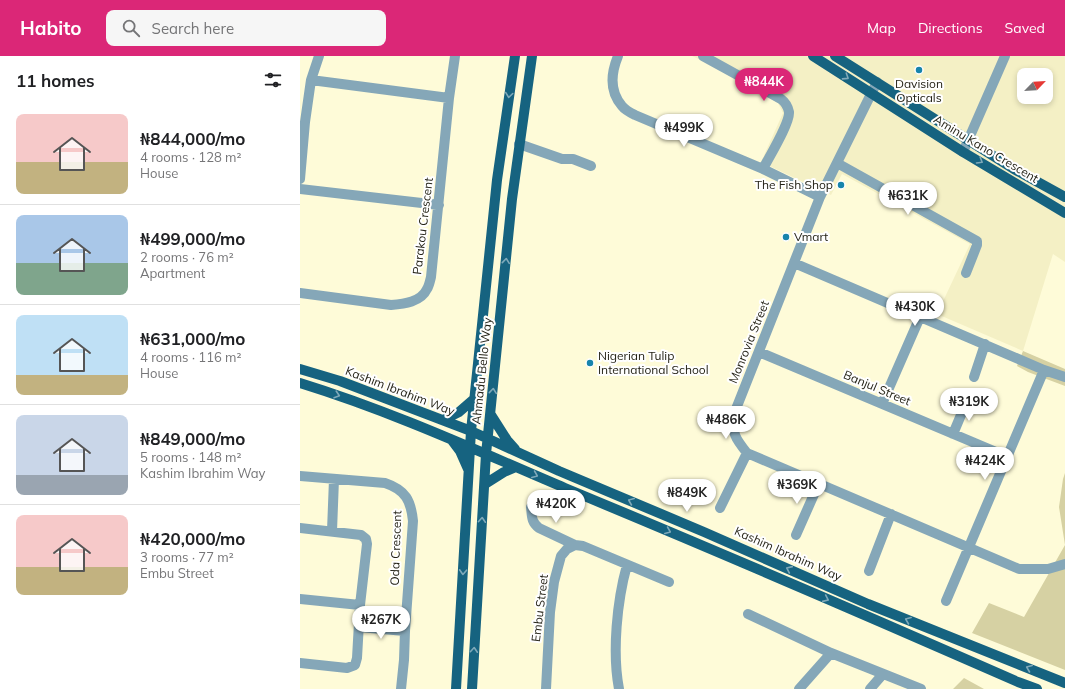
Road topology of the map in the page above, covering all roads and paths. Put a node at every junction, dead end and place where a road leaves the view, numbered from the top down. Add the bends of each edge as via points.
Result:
1 (319, 56) edge
2 (455, 56) edge
3 (515, 56) edge
4 (532, 56) edge
5 (618, 56) edge
6 (703, 56) edge
7 (813, 56) edge
8 (835, 56) edge
9 (1006, 56) edge
10 (311, 80) junction
11 (876, 82) junction
12 (870, 93) junction
13 (449, 98) junction
14 (969, 140) junction
15 (519, 144) junction
16 (963, 152) junction
17 (837, 163) junction
18 (590, 166) dead end
19 (763, 169) junction
20 (300, 180) edge
21 (300, 189) edge
22 (820, 197) junction
23 (1065, 198) edge
24 (439, 205) junction
25 (1065, 212) edge
26 (794, 264) junction
27 (966, 273) dead end
28 (300, 293) edge
29 (920, 317) junction
30 (985, 344) junction
31 (759, 352) junction
32 (300, 369) edge
33 (1044, 370) junction
34 (974, 377) dead end
35 (1065, 377) edge
36 (300, 383) edge
37 (474, 399) junction
38 (966, 403) dead end
39 (882, 404) junction
40 (491, 415) junction
41 (443, 420) junction
42 (471, 431) junction
43 (953, 434) junction
44 (452, 439) junction
45 (488, 439) junction
46 (470, 447) junction
47 (518, 452) junction
48 (747, 453) junction
49 (486, 454) junction
50 (1008, 457) junction
51 (516, 467) junction
52 (469, 470) junction
53 (300, 476) edge
54 (334, 478) junction
55 (818, 483) junction
56 (485, 484) junction
57 (531, 507) dead end
58 (720, 508) dead end
59 (890, 514) junction
60 (300, 528) edge
61 (332, 531) junction
62 (796, 535) dead end
63 (574, 545) junction
64 (969, 547) junction
65 (1065, 564) edge
66 (627, 565) junction
67 (869, 571) dead end
68 (669, 582) dead end
69 (300, 599) edge
70 (946, 601) dead end
71 (360, 605) junction
72 (748, 614) dead end
73 (358, 627) junction
74 (405, 631) junction
75 (832, 654) junction
76 (300, 663) edge
77 (883, 674) junction
78 (1065, 683) edge
79 (1016, 686) edge
80 (401, 689) edge
81 (456, 689) edge
82 (472, 689) edge
83 (546, 689) edge
84 (619, 689) edge
85 (799, 689) edge
86 (870, 689) edge
87 (921, 689) edge
88 (1037, 689) edge

1 - 10 street
2 - 13 street, Parakou Crescent
3 -> 37 main road, Ahmadu Bello Way via 496,180
4 - 15 main road, Ahmadu Bello Way
5 - 19 street via 613,69 612,83 623,107 635,115
6 - 19 street via 786,104 789,111 786,124
7 -> 12 main road, Aminu Kano Crescent
8 - 11 main road, Aminu Kano Crescent
9 - 14 street
10 - 13 street
10 - 20 street
11 - 12 street, Monrovia Street
11 - 14 main road, Aminu Kano Crescent
12 - 16 main road, Aminu Kano Crescent
12 - 17 street, Monrovia Street
13 - 24 street, Parakou Crescent
14 - 16 street
14 - 23 main road, Aminu Kano Crescent
15 - 18 street via 562,160 573,159
40 -> 15 main road, Ahmadu Bello Way
16 -> 25 main road, Aminu Kano Crescent
17 - 22 street, Monrovia Street
17 - 27 street via 977,241
19 - 22 street
21 - 24 street
22 - 26 street, Monrovia Street
24 - 28 street, Parakou Crescent via 431,277 427,290 417,299 405,304 391,305
26 - 29 street
26 - 31 street, Monrovia Street
29 - 30 street
29 - 39 street
30 - 33 street
30 - 34 street
31 - 39 street, Banjul Street
31 - 48 street, Monrovia Street via 734,414 733,428
32 - 41 main road, Kashim Ibrahim Way via 340,381
33 - 35 street
33 - 50 street
36 -> 44 main road, Kashim Ibrahim Way via 344,397
37 - 41 main road via 459,412
37 - 42 main road, Ahmadu Bello Way
38 - 43 street
39 - 43 street, Banjul Street
40 - 45 main road, Ahmadu Bello Way
40 - 47 main road
41 - 42 main road, Kashim Ibrahim Way
42 - 45 main road, Kashim Ibrahim Way
42 - 46 main road, Ahmadu Bello Way
43 - 50 street, Banjul Street
44 - 46 main road, Kashim Ibrahim Way
44 - 52 main road
45 - 47 main road, Kashim Ibrahim Way
45 - 49 main road, Ahmadu Bello Way
46 - 49 main road, Kashim Ibrahim Way
46 - 52 main road, Ahmadu Bello Way
78 -> 47 main road, Kashim Ibrahim Way via 868,604
48 - 55 street
48 - 58 street
49 - 51 main road, Kashim Ibrahim Way
49 - 56 main road, Ahmadu Bello Way
50 - 64 street
51 - 56 main road
51 -> 79 main road, Kashim Ibrahim Way via 783,579
52 -> 81 main road, Ahmadu Bello Way
53 - 54 street, Oda Crescent
54 - 61 street
54 - 74 street, Oda Crescent via 397,487 411,506 413,521
55 - 59 street
55 - 62 street
82 -> 56 main road, Ahmadu Bello Way
57 - 63 street via 534,524
59 - 64 street
59 - 67 street
60 - 61 street
61 - 71 street via 366,539
63 - 66 street via 583,546
63 - 83 street, Embu Street via 561,556 554,582
64 - 65 street via 1019,569 1048,569
64 - 70 street
66 - 68 street
66 - 84 street via 622,586 615,656
69 - 71 street
71 - 73 street
72 - 75 street
73 - 74 street
73 - 76 street via 355,665 347,668
74 - 80 street, Oda Crescent
75 - 77 street
75 - 85 street
77 - 86 street
77 - 87 street
79 - 88 main road, Kashim Ibrahim Way

